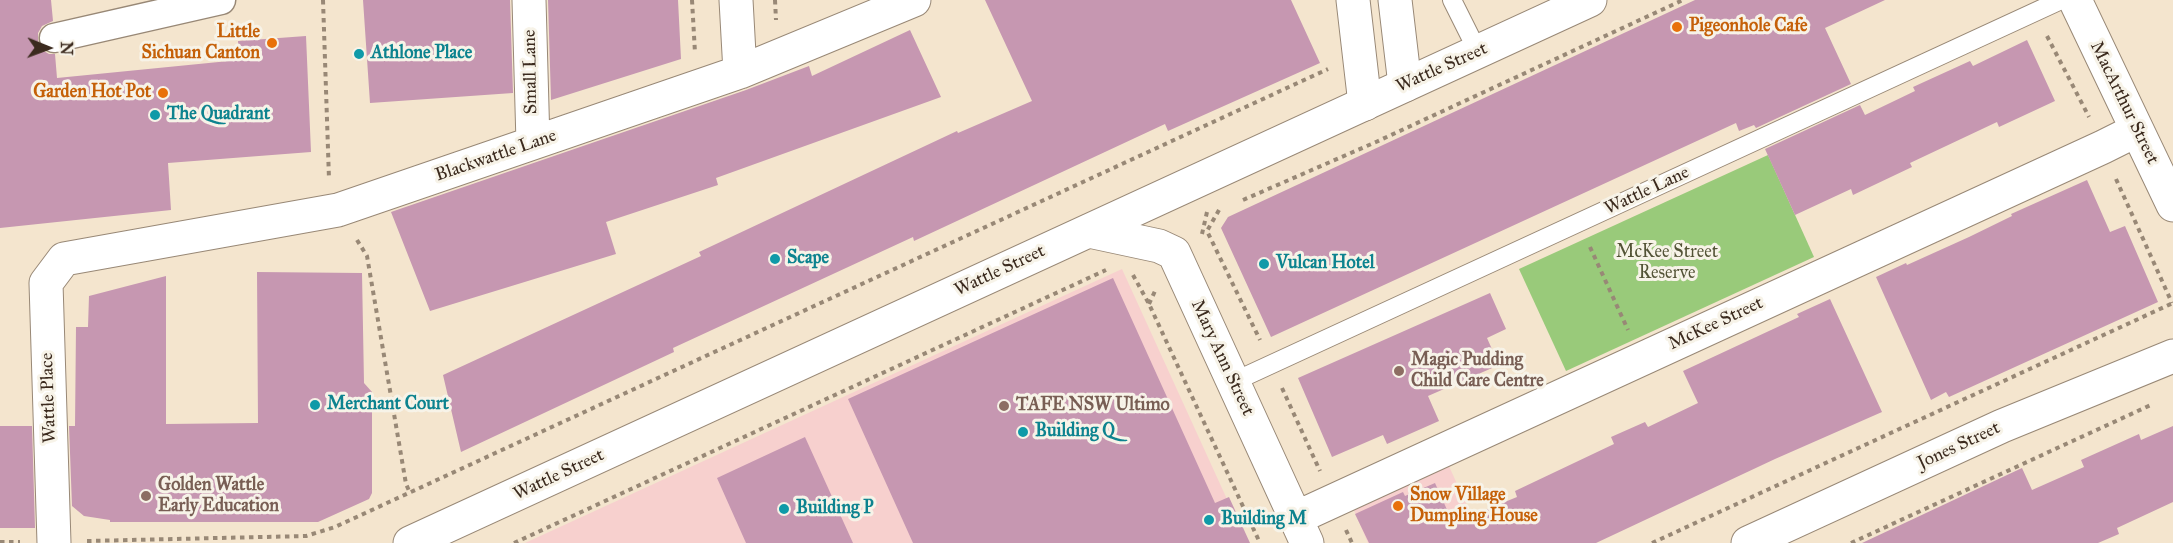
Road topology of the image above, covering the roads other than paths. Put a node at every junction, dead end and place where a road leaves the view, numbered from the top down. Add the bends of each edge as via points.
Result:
1 (221, 0) edge
2 (529, 0) edge
3 (736, 0) edge
4 (914, 0) edge
5 (1353, 0) edge
6 (1395, 0) edge
7 (1452, 0) edge
8 (1590, 0) edge
9 (2061, 0) edge
10 (2075, 0) edge
11 (54, 38) dead end
12 (1478, 52) junction
13 (740, 72) junction
14 (1405, 85) junction
15 (1365, 104) junction
16 (2137, 130) junction
17 (533, 143) junction
18 (2173, 205) edge
19 (1089, 231) junction
20 (64, 259) joint
21 (2173, 356) edge
22 (1233, 382) junction
23 (1301, 530) edge
24 (53, 542) edge
25 (410, 543) edge
26 (1748, 543) edge

1 - 11 street
2 - 17 street, Small Lane
3 - 13 street
4 - 13 street, Blackwattle Lane
5 - 15 street
6 - 14 street
7 - 12 lane
8 - 12 street, Wattle Street
9 - 22 lane, Wattle Lane
10 - 16 street, MacArthur Street
12 - 14 street, Wattle Street
13 - 17 street, Blackwattle Lane
14 - 15 street, Wattle Street
15 - 19 street, Wattle Street
16 - 18 street, MacArthur Street
16 - 23 street, McKee Street
17 - 20 street, Blackwattle Lane via 334,196
19 - 22 street, Mary Ann Street via 1159,246 1174,253
19 - 25 street, Wattle Street
20 - 24 street, Wattle Place via 46,283
21 - 26 street, Jones Street via 2002,426
22 - 23 street, Mary Ann Street

